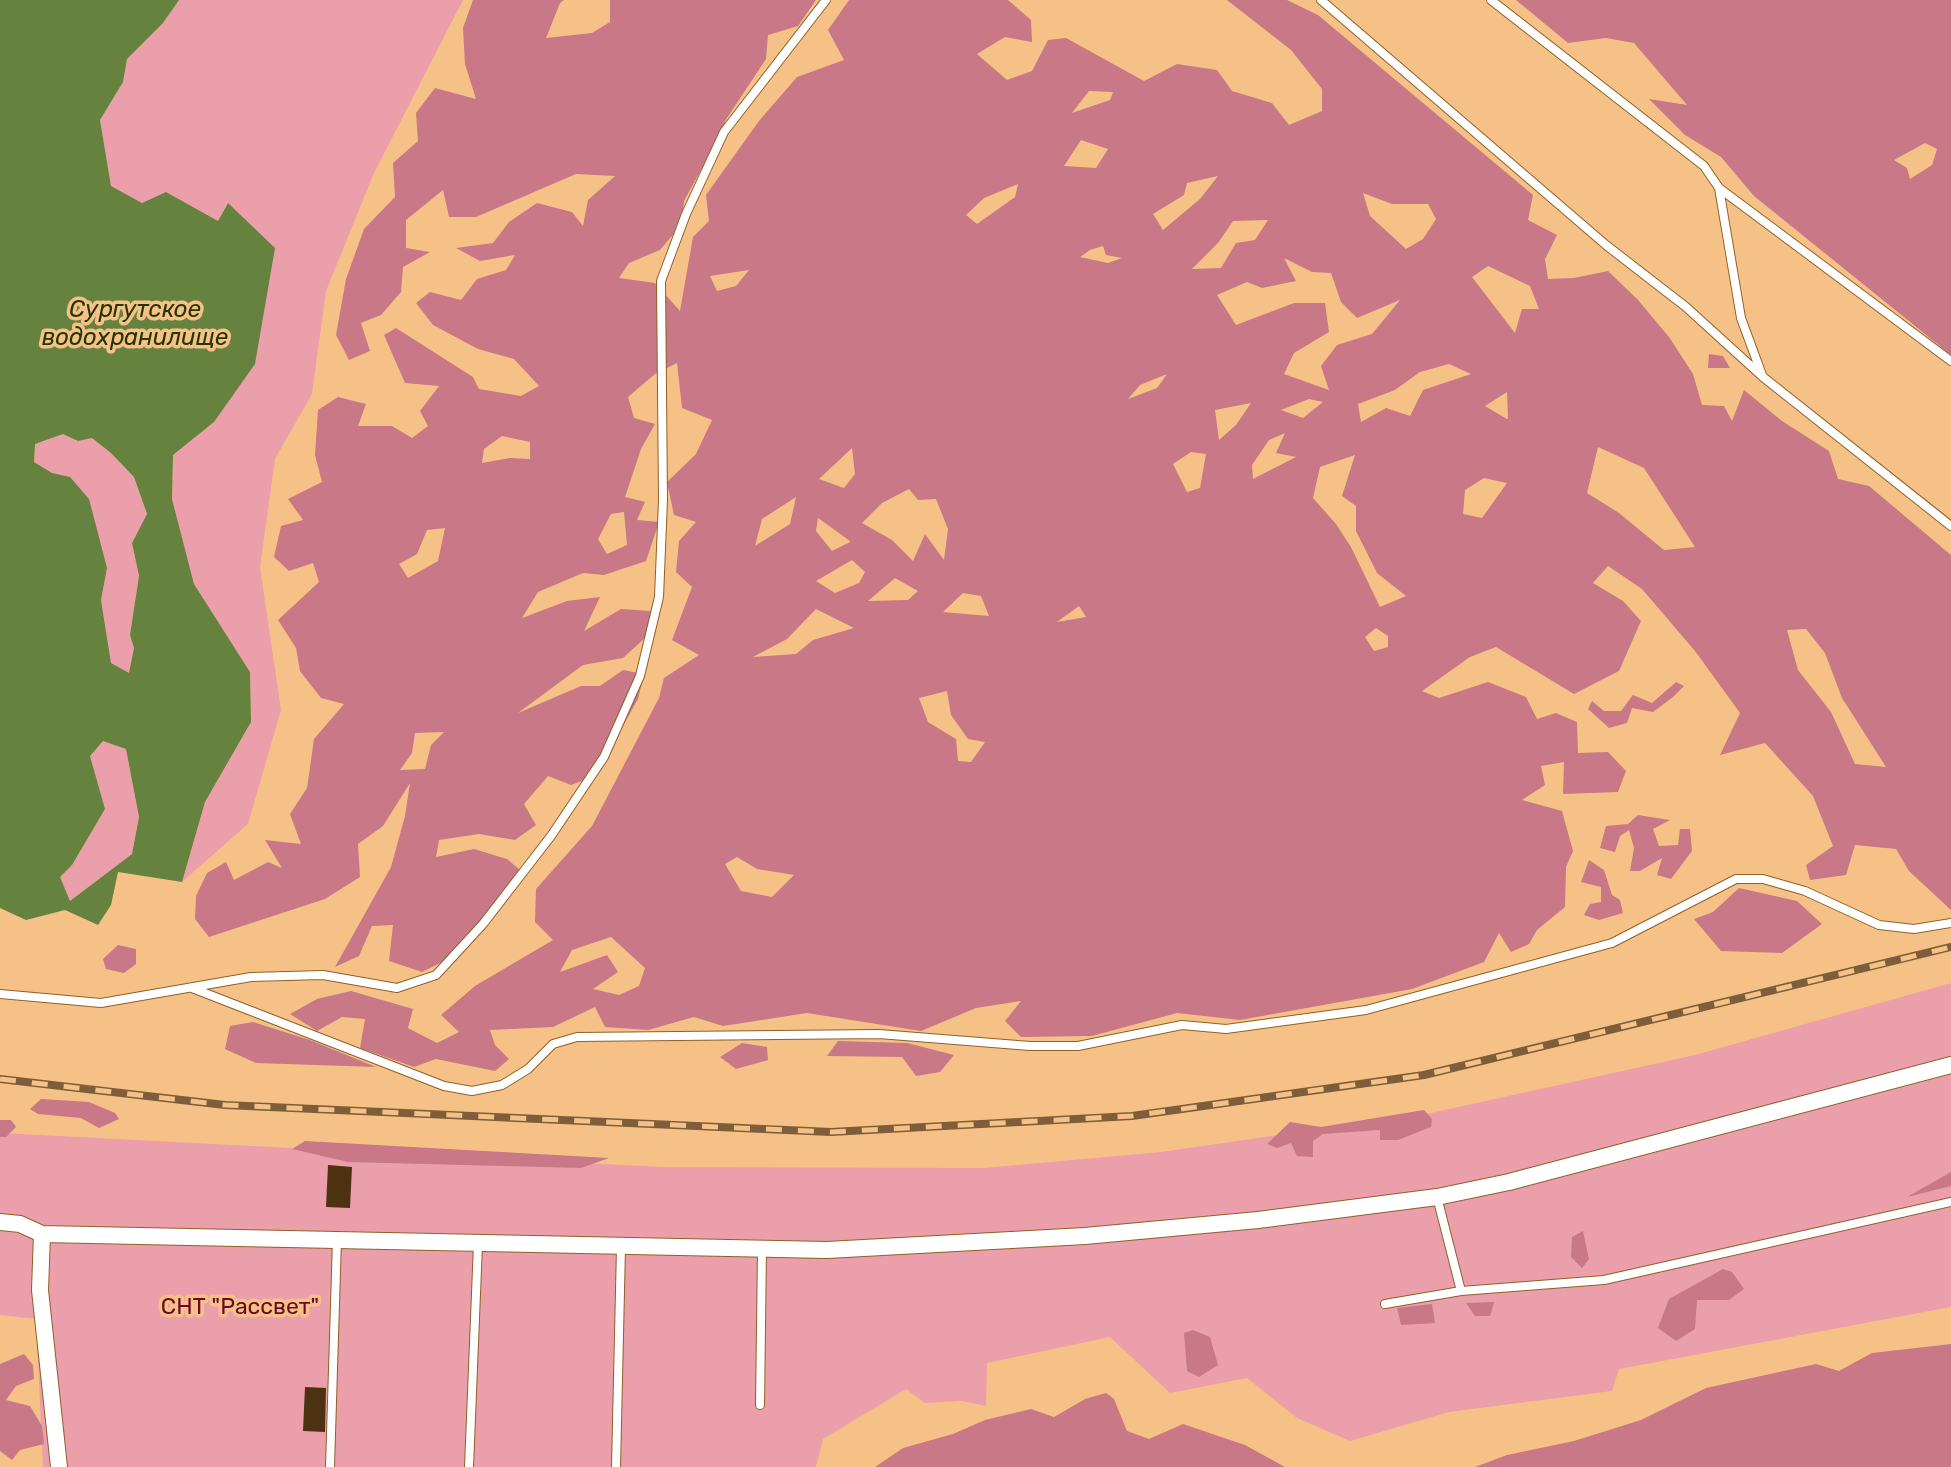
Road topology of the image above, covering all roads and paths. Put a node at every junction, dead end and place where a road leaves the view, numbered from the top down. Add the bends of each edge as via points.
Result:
1 (826, 0) edge
2 (1321, 0) edge
3 (1491, 0) edge
4 (1719, 188) junction
5 (1951, 361) edge
6 (1763, 377) junction
7 (1951, 526) edge
8 (1951, 923) edge
9 (192, 988) junction
10 (0, 994) edge
11 (1951, 1065) edge
12 (1437, 1197) junction
13 (1951, 1202) edge
14 (0, 1222) edge
15 (42, 1234) junction
16 (337, 1239) junction
17 (478, 1244) junction
18 (621, 1247) junction
19 (762, 1249) junction
20 (1461, 1291) junction
21 (1385, 1304) dead end
22 (760, 1405) dead end
23 (59, 1467) edge
24 (330, 1467) edge
25 (469, 1467) edge
26 (617, 1467) edge

1 - 9 lane via 724,132 661,281 659,597 640,676 604,757 483,925 436,975 397,988 323,975 251,977
2 - 6 lane
3 - 4 lane via 1704,166
4 - 5 lane
4 - 6 lane via 1741,318
6 - 7 lane
8 - 9 lane via 1914,929 1879,925 1805,891 1763,879 1736,880 1612,943 1366,1010 1226,1029 1182,1025 1078,1046 879,1034 577,1037 553,1044 528,1069 502,1085 472,1091 444,1086
9 - 10 lane via 101,1003
11 - 12 street
12 - 19 street via 1085,1236 827,1250
12 - 20 lane
13 - 20 lane via 1604,1280
14 - 15 street via 20,1224
15 - 16 street
15 - 23 street via 40,1290
16 - 17 street
16 - 24 lane
17 - 18 street
17 - 25 lane
18 - 19 street
18 - 26 lane
19 - 22 lane
20 - 21 lane

